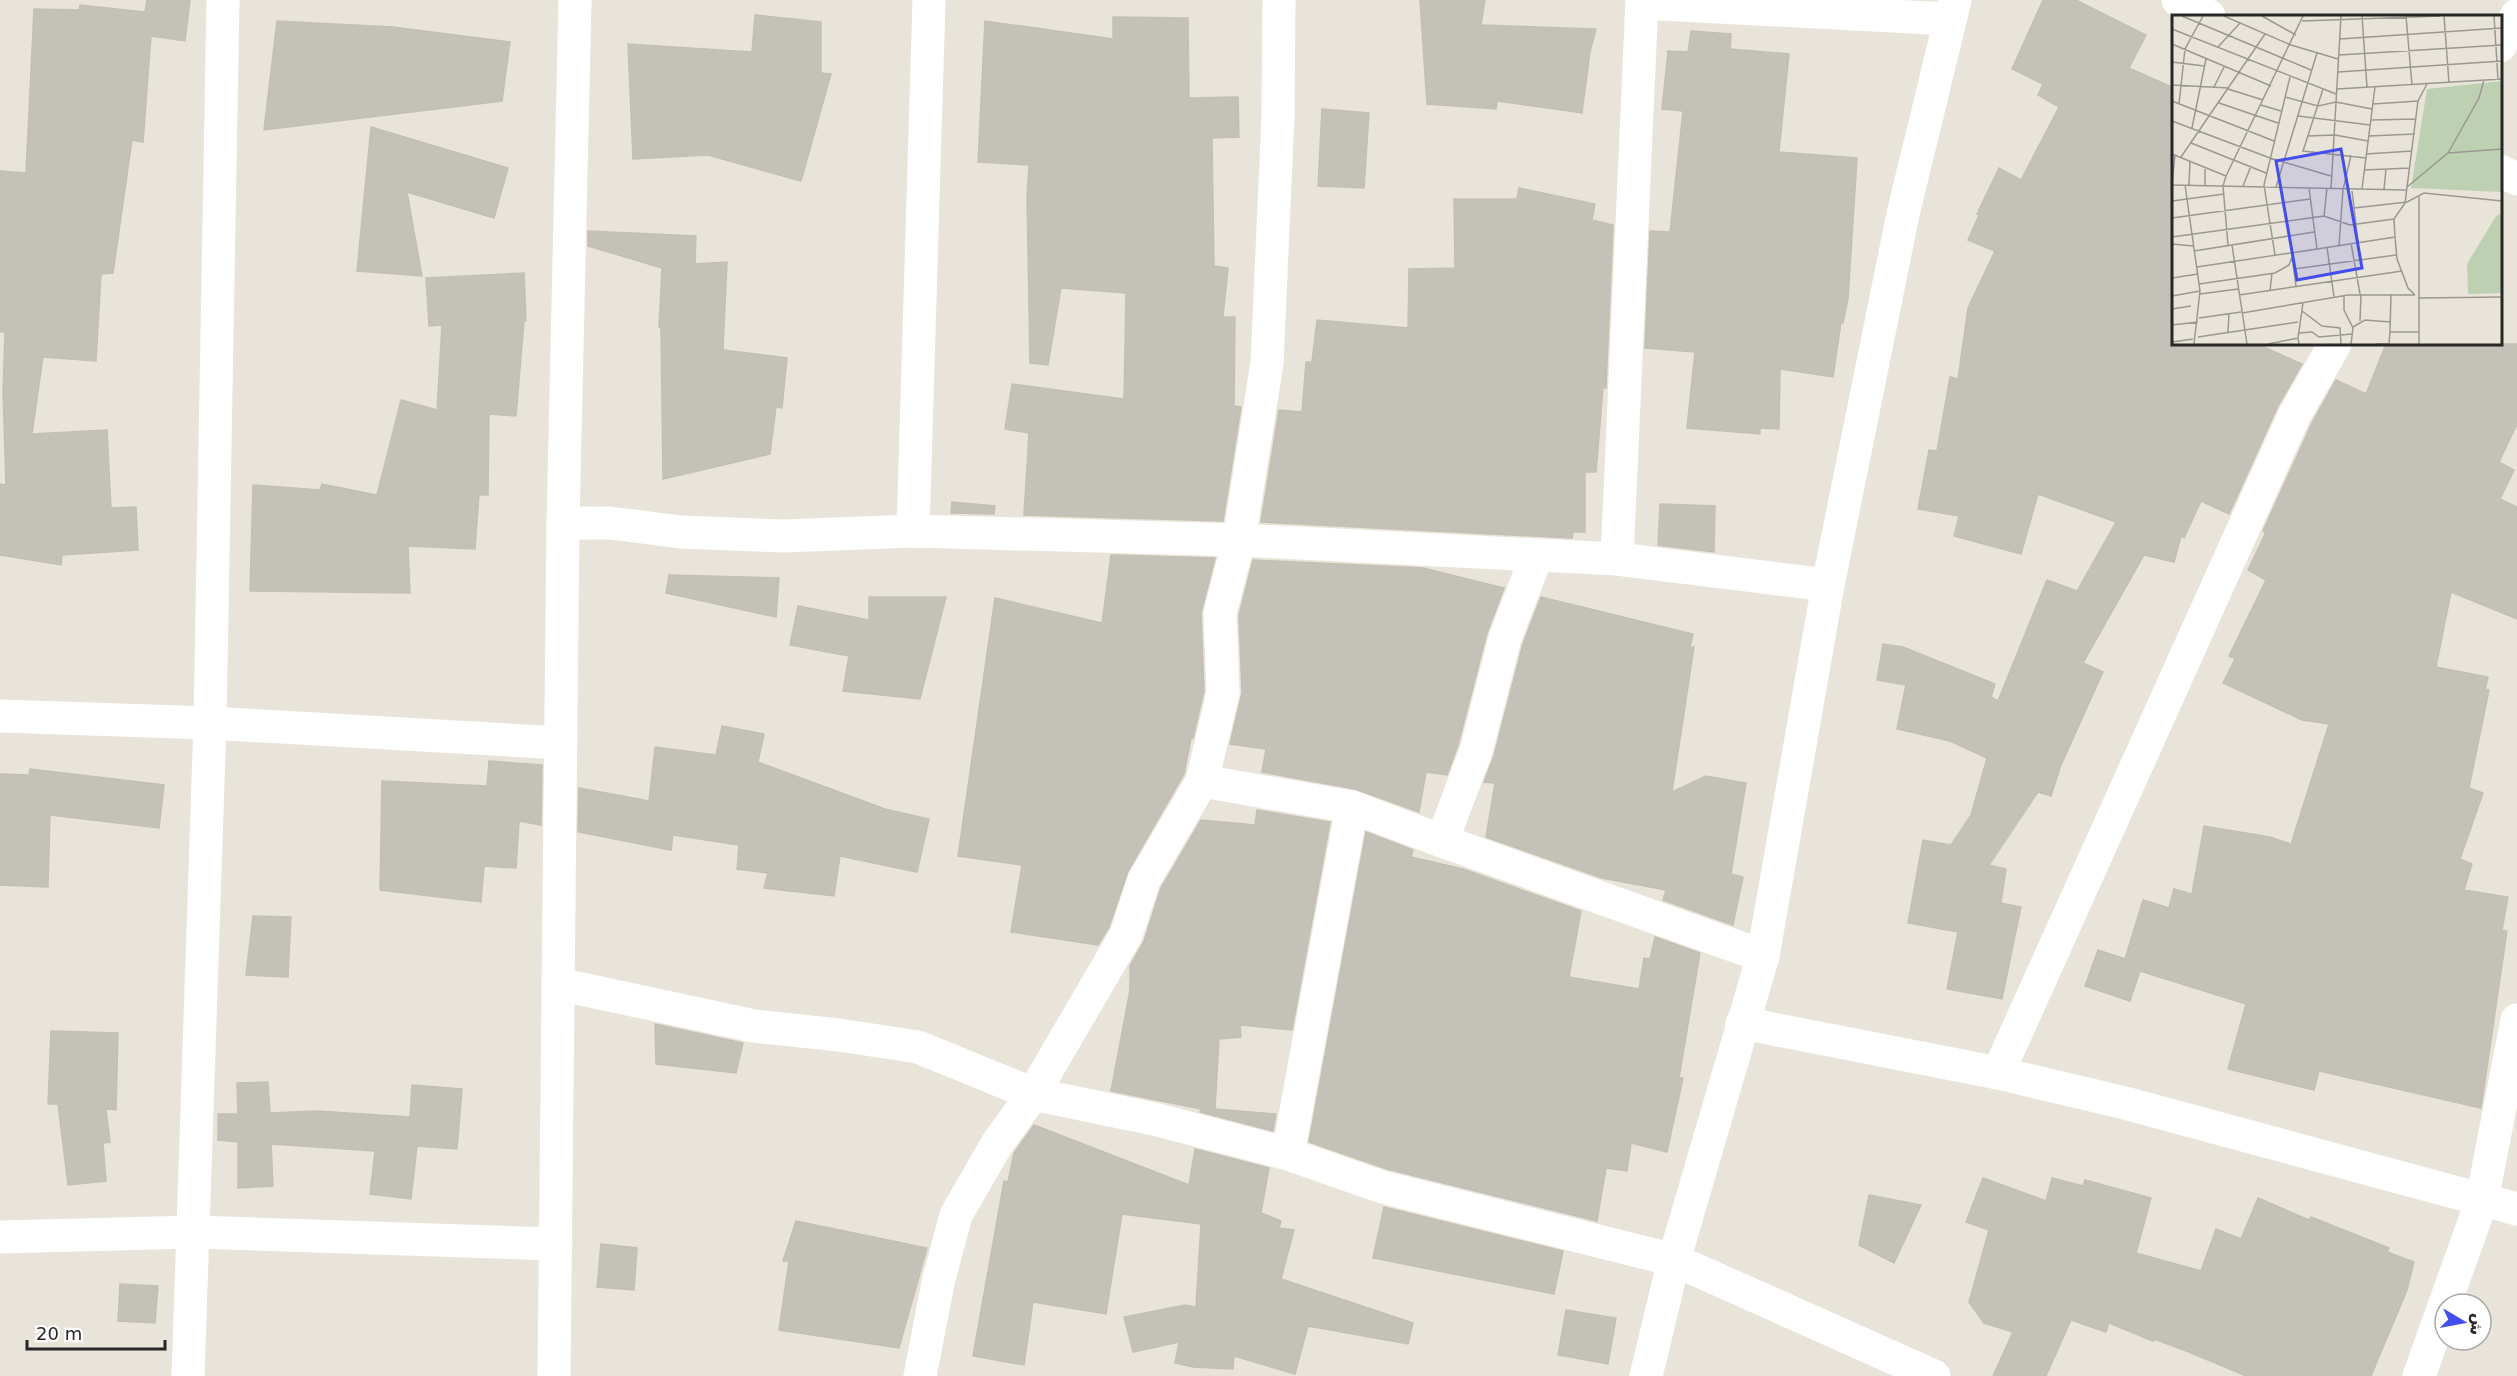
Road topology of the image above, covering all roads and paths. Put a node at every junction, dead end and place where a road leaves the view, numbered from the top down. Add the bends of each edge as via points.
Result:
1 (223, 0) edge
2 (575, 0) edge
3 (928, 0) edge
4 (1279, 0) edge
5 (2178, 0) edge
6 (1642, 2) edge
7 (1952, 10) edge
8 (2207, 15) edge
9 (2517, 15) edge
10 (2502, 42) edge
11 (2502, 172) edge
12 (2517, 179) edge
13 (2334, 345) edge
14 (563, 523) junction
15 (914, 531) junction
16 (1239, 540) junction
17 (1537, 555) junction
18 (1617, 559) junction
19 (1828, 585) junction
20 (0, 716) edge
21 (210, 723) junction
22 (561, 743) junction
23 (1202, 781) junction
24 (1352, 807) junction
25 (1442, 841) junction
26 (1763, 956) junction
27 (558, 984) junction
28 (2517, 1020) edge
29 (1742, 1023) junction
30 (1998, 1073) junction
31 (1033, 1094) junction
32 (1288, 1154) junction
33 (2482, 1200) junction
34 (2517, 1209) edge
35 (194, 1232) junction
36 (0, 1237) edge
37 (556, 1244) junction
38 (1674, 1260) junction
39 (188, 1376) edge
40 (554, 1376) edge
41 (920, 1376) edge
42 (1646, 1376) edge
43 (1934, 1376) edge
44 (2419, 1376) edge

1 - 21 street
2 - 14 street
3 - 15 street
4 - 16 street via 1267,363
5 - 8 street
6 - 7 street
6 - 18 street
7 - 19 street via 1903,214
9 - 10 street
11 - 12 street
13 - 30 street via 2295,414
14 - 15 street via 783,536
14 - 22 street
15 - 16 street
16 - 17 street
16 - 23 street via 1220,614 1223,693
17 - 18 street
17 - 25 street via 1505,638 1476,751
18 - 19 street
19 - 26 street
20 - 21 street
21 - 22 street
21 - 35 street
22 - 27 street
23 - 24 street
23 - 31 street via 1143,880 1126,935
24 - 25 street
24 - 32 street
25 - 26 street
26 - 29 street
27 - 31 street via 754,1026 918,1047
27 - 37 street
28 - 33 street
29 - 30 street
29 - 38 street
30 - 33 street via 2125,1103
31 - 32 street via 1154,1119
31 - 41 street via 997,1144 956,1215
32 - 38 street via 1382,1188
33 - 34 street
33 - 44 street
35 - 36 street
35 - 37 street
35 - 39 street
37 - 40 street
38 - 42 street
38 - 43 street

